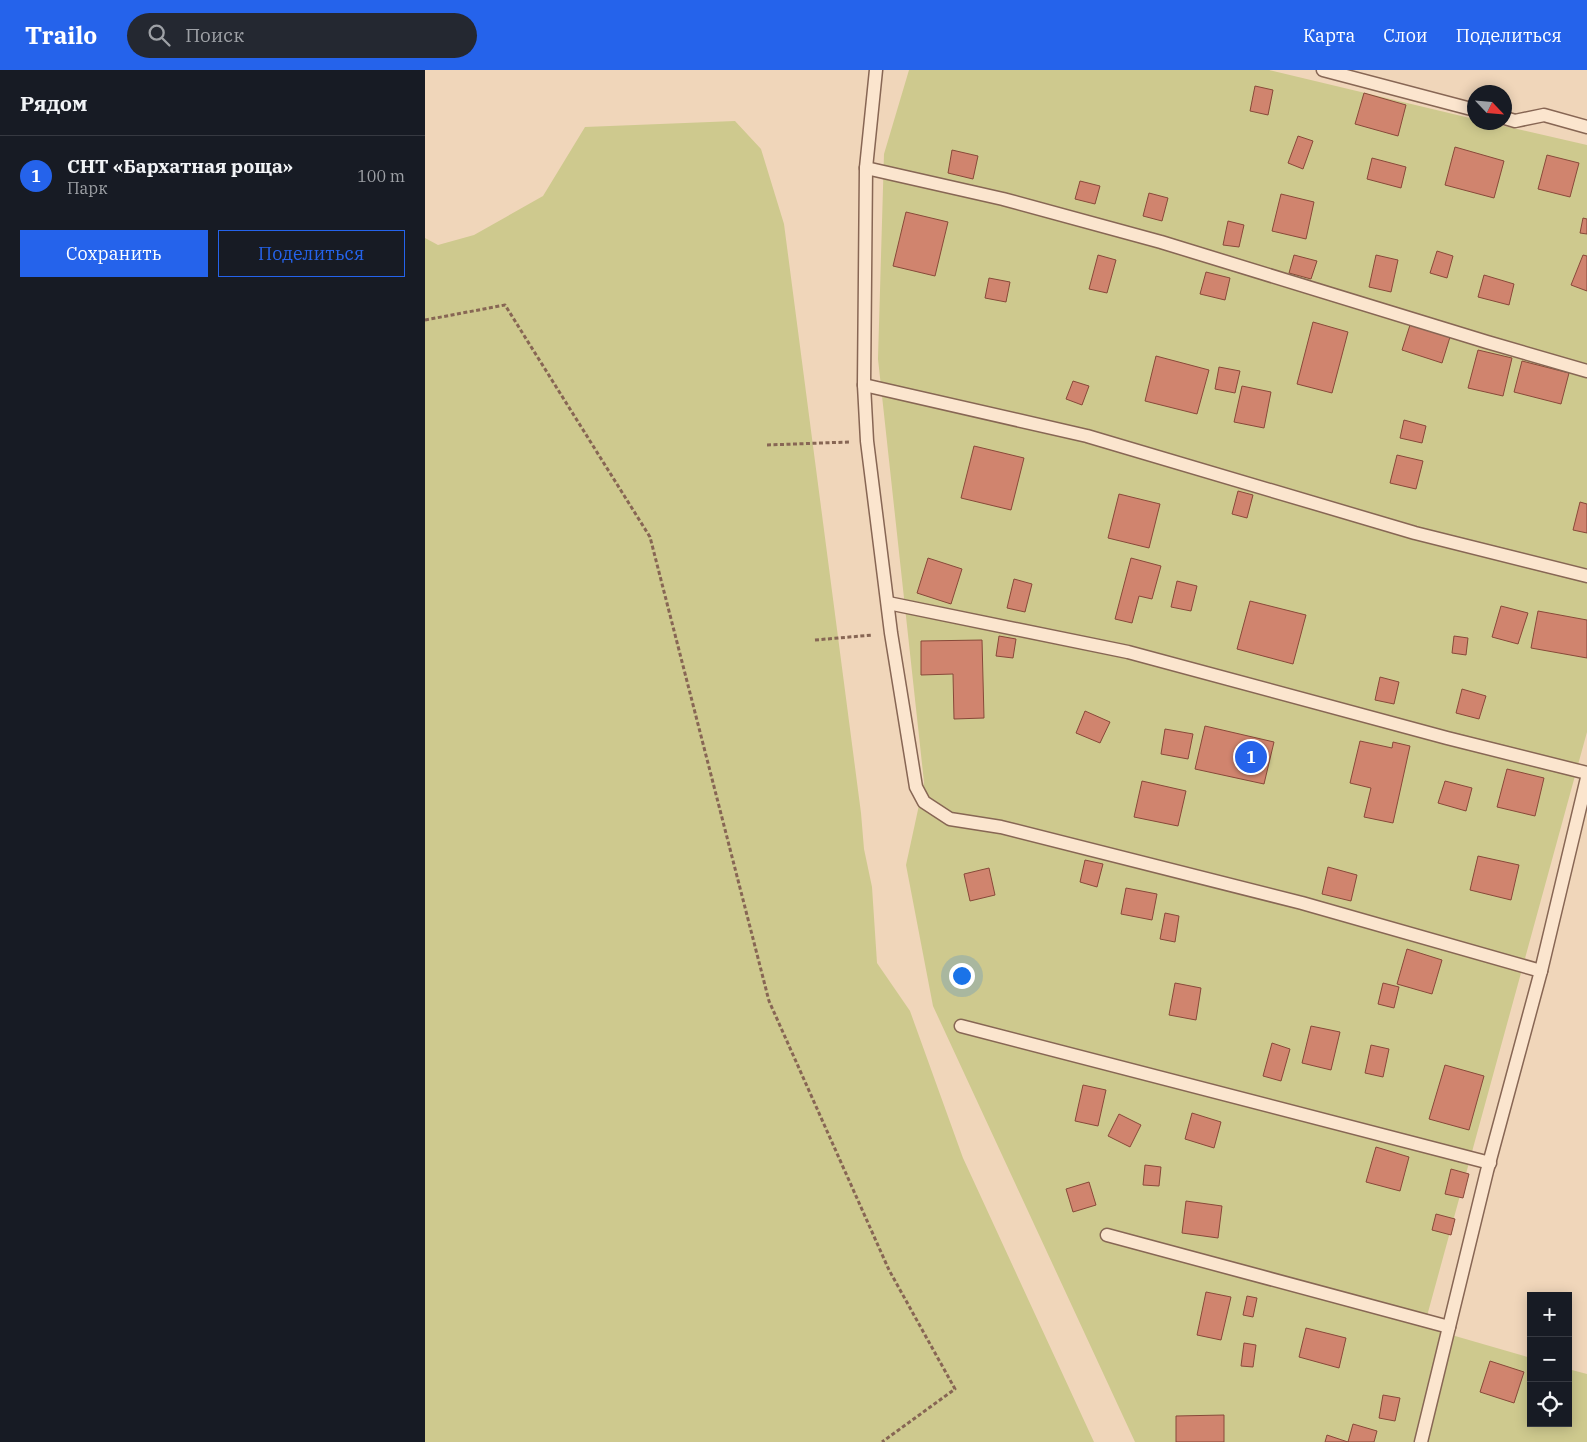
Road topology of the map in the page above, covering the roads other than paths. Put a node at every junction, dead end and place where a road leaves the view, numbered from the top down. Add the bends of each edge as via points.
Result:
1 (876, 70) edge
2 (1323, 70) edge
3 (1467, 108) edge
4 (1512, 120) edge
5 (1587, 127) edge
6 (866, 168) junction
7 (1587, 371) edge
8 (864, 386) junction
9 (1587, 576) edge
10 (887, 603) junction
11 (1587, 773) edge
12 (1587, 778) edge
13 (1541, 971) junction
14 (961, 1026) dead end
15 (1490, 1163) junction
16 (1107, 1235) dead end
17 (1449, 1327) junction
18 (1421, 1442) edge

1 - 6 lane
2 - 3 lane
4 - 5 lane via 1544,115
6 - 7 lane via 1003,199 1161,242
6 - 8 lane
8 - 9 lane via 1087,436 1415,533
8 - 10 lane via 867,441
10 - 11 lane via 1127,652
10 - 13 lane via 916,787 924,802 950,819 1001,827 1283,898
12 - 13 lane
13 - 15 lane
14 - 15 lane
15 - 17 lane
16 - 17 lane
17 - 18 lane

